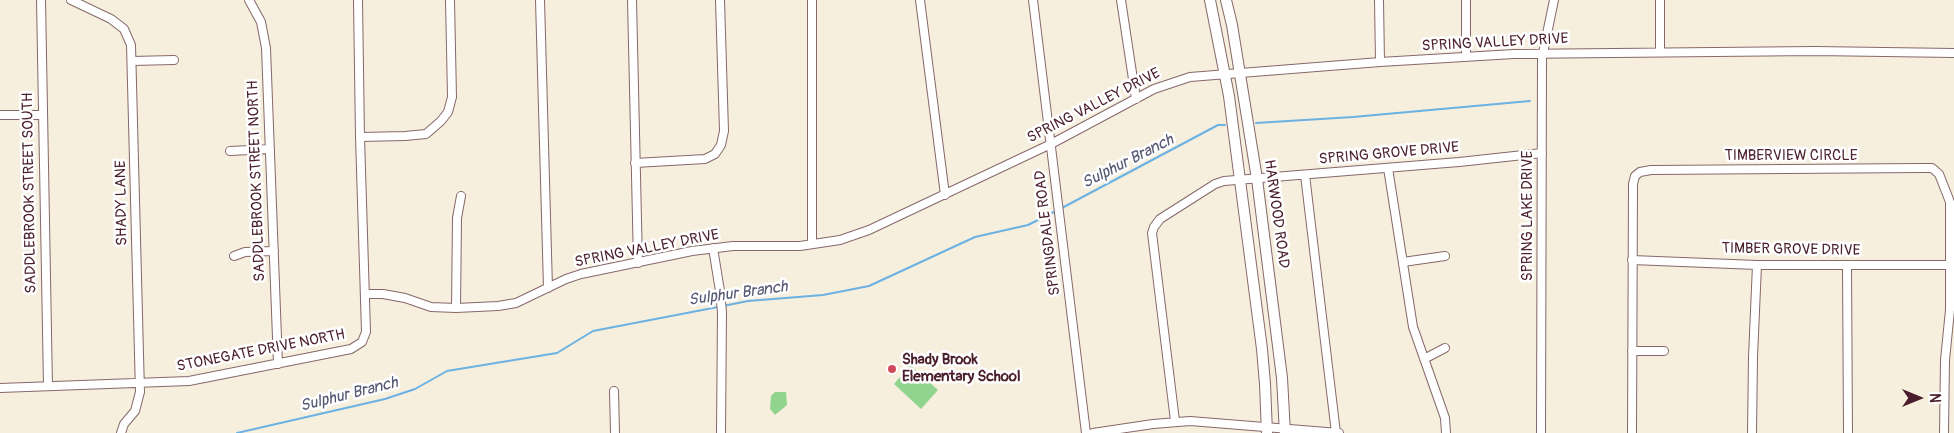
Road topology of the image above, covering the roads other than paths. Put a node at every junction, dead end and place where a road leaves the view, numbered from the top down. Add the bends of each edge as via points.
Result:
1 (41, 0) edge
2 (71, 0) edge
3 (249, 0) edge
4 (358, 0) edge
5 (450, 0) edge
6 (540, 0) edge
7 (632, 0) edge
8 (720, 0) edge
9 (812, 0) edge
10 (920, 0) edge
11 (1033, 0) edge
12 (1120, 0) edge
13 (1210, 0) edge
14 (1226, 0) edge
15 (1379, 0) edge
16 (1466, 0) edge
17 (1554, 0) edge
18 (1660, 0) edge
19 (1660, 52) junction
20 (1543, 53) junction
21 (1954, 53) edge
22 (1466, 57) junction
23 (174, 60) dead end
24 (132, 61) junction
25 (1380, 62) junction
26 (1240, 73) junction
27 (1224, 74) junction
28 (1136, 98) junction
29 (0, 115) edge
30 (43, 115) junction
31 (360, 137) junction
32 (1051, 144) junction
33 (270, 149) junction
34 (230, 151) dead end
35 (1542, 153) junction
36 (635, 163) junction
37 (1388, 168) junction
38 (1305, 175) junction
39 (1257, 179) junction
40 (1239, 180) junction
41 (945, 195) junction
42 (462, 196) dead end
43 (812, 244) junction
44 (712, 248) junction
45 (274, 251) junction
46 (234, 256) dead end
47 (1445, 256) dead end
48 (1632, 260) junction
49 (1403, 262) junction
50 (638, 263) junction
51 (1757, 265) junction
52 (1847, 265) junction
53 (1950, 265) junction
54 (548, 288) junction
55 (366, 294) junction
56 (456, 308) junction
57 (1950, 342) edge
58 (1445, 348) dead end
59 (1632, 351) junction
60 (1664, 351) dead end
61 (1424, 359) junction
62 (278, 364) junction
63 (140, 383) junction
64 (48, 386) junction
65 (0, 388) edge
66 (614, 391) dead end
67 (1175, 422) junction
68 (1267, 429) edge
69 (1285, 430) edge
70 (121, 433) edge
71 (615, 433) edge
72 (721, 433) edge
73 (1086, 433) edge
74 (1093, 433) edge
75 (1338, 433) edge
76 (1446, 433) edge
77 (1541, 433) edge
78 (1632, 433) edge
79 (1752, 433) edge
80 (1848, 433) edge
81 (1944, 433) edge

1 - 30 street, SADDLEBROOK STREET SOUTH
2 - 24 street, SHADY LANE via 111,19 124,29
3 - 33 street, SADDLEBROOK STREET NORTH via 264,33
4 - 31 street, STONEGATE DRIVE NORTH
5 - 31 street via 452,97 448,112 426,134
6 - 54 street
7 - 36 street
8 - 36 street via 724,131 721,145 715,154 705,159
9 - 43 street
10 - 41 street
11 - 32 street, SPRINGDALE ROAD
12 - 28 street
13 - 27 main road, HARWOOD ROAD
14 - 26 main road, HARWOOD ROAD
15 - 25 street
16 - 22 street
17 - 20 street, SPRING LAKE DRIVE
18 - 19 street
19 - 20 street, SPRING VALLEY DRIVE
19 - 21 street, SPRING VALLEY DRIVE
20 - 22 street, SPRING VALLEY DRIVE
20 - 35 street, SPRING LAKE DRIVE
22 - 25 street, SPRING VALLEY DRIVE
23 - 24 street
24 - 63 street, SHADY LANE
25 - 26 street, SPRING VALLEY DRIVE
26 - 27 street, SPRING VALLEY DRIVE
26 - 39 main road, HARWOOD ROAD
27 - 28 street, SPRING VALLEY DRIVE via 1190,77
27 - 40 main road, HARWOOD ROAD
28 - 32 street, SPRING VALLEY DRIVE
29 - 30 street
30 - 64 street, SADDLEBROOK STREET SOUTH
31 - 55 street, STONEGATE DRIVE NORTH
32 - 41 street, SPRING VALLEY DRIVE
32 - 73 street, SPRINGDALE ROAD
33 - 34 street
33 - 45 street, SADDLEBROOK STREET NORTH
35 - 37 street, SPRING GROVE DRIVE
35 - 77 street, SPRING LAKE DRIVE
36 - 50 street
37 - 38 street, SPRING GROVE DRIVE
37 - 49 street
38 - 39 street, SPRING GROVE DRIVE
38 - 75 street
39 - 40 street, SPRING GROVE DRIVE
39 - 69 main road, HARWOOD ROAD via 1282,378
40 - 67 street, SPRING GROVE DRIVE via 1216,184 1160,219 1152,233
40 - 68 main road, HARWOOD ROAD via 1262,349
41 - 43 street, SPRING VALLEY DRIVE via 855,236
42 - 56 street via 457,218
43 - 44 street, SPRING VALLEY DRIVE
44 - 50 street, SPRING VALLEY DRIVE
44 - 72 street via 722,312
45 - 46 street via 245,252
45 - 62 street, SADDLEBROOK STREET NORTH
47 - 49 street
48 - 51 street, TIMBER GROVE DRIVE
48 - 53 street, TIMBERVIEW CIRCLE via 1632,184 1640,172 1932,168 1939,174 1950,202
48 - 59 street
49 - 61 street via 1413,327
50 - 54 street, SPRING VALLEY DRIVE via 581,274
51 - 52 street, TIMBER GROVE DRIVE
51 - 79 street
52 - 53 street, TIMBER GROVE DRIVE
52 - 80 street
53 - 57 street
54 - 56 street, SPRING VALLEY DRIVE via 516,303
55 - 56 street, SPRING VALLEY DRIVE via 404,298 431,307
55 - 62 street, STONEGATE DRIVE NORTH via 366,332 356,346
57 - 81 street
58 - 61 street
59 - 60 street
59 - 78 street
61 - 76 street via 1445,418
62 - 63 street, STONEGATE DRIVE NORTH via 189,382
63 - 64 street, STONEGATE DRIVE NORTH
63 - 70 street, SHADY LANE via 135,411
64 - 65 street, STONEGATE DRIVE NORTH
66 - 71 street
67 - 68 street
67 - 74 street
68 - 69 street
69 - 75 street

